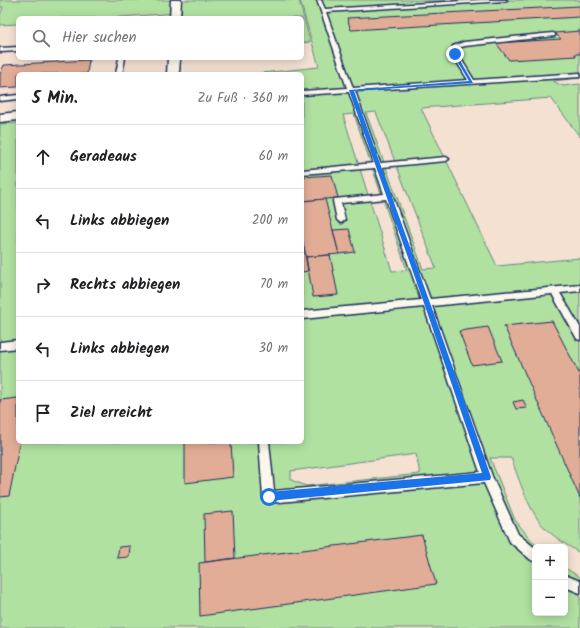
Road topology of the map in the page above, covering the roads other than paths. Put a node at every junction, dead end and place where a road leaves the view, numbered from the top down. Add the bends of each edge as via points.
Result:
1 (176, 0) edge
2 (319, 0) edge
3 (505, 0) edge
4 (323, 11) junction
5 (175, 16) edge
6 (553, 35) dead end
7 (16, 49) edge
8 (0, 50) edge
9 (122, 60) edge
10 (174, 60) edge
11 (119, 72) edge
12 (173, 72) edge
13 (580, 75) edge
14 (472, 82) junction
15 (351, 90) junction
16 (304, 93) edge
17 (16, 97) edge
18 (0, 99) edge
19 (16, 116) edge
20 (0, 118) edge
21 (446, 159) dead end
22 (378, 165) junction
23 (304, 172) edge
24 (389, 196) junction
25 (341, 220) dead end
26 (580, 288) edge
27 (554, 290) junction
28 (427, 303) junction
29 (304, 315) edge
30 (580, 336) edge
31 (16, 344) edge
32 (0, 346) edge
33 (264, 444) edge
34 (487, 477) junction
35 (532, 553) edge
36 (568, 582) edge
37 (580, 587) edge

1 - 5 street
2 - 4 lane
3 - 4 lane
4 - 15 lane
6 - 14 lane via 455,47 455,54
7 - 8 lane
9 - 11 lane
10 - 12 street
13 - 14 lane
14 - 15 lane
15 - 16 lane
15 - 22 lane
17 - 18 lane
19 - 20 street
21 - 22 lane
22 - 23 lane
22 - 24 lane
24 - 25 lane via 337,201
24 - 28 lane
26 - 27 lane
27 - 28 lane
27 - 30 lane
28 - 29 lane
28 - 34 lane
31 - 32 lane
33 - 34 lane via 269,497
34 - 35 lane via 514,538
36 - 37 lane

